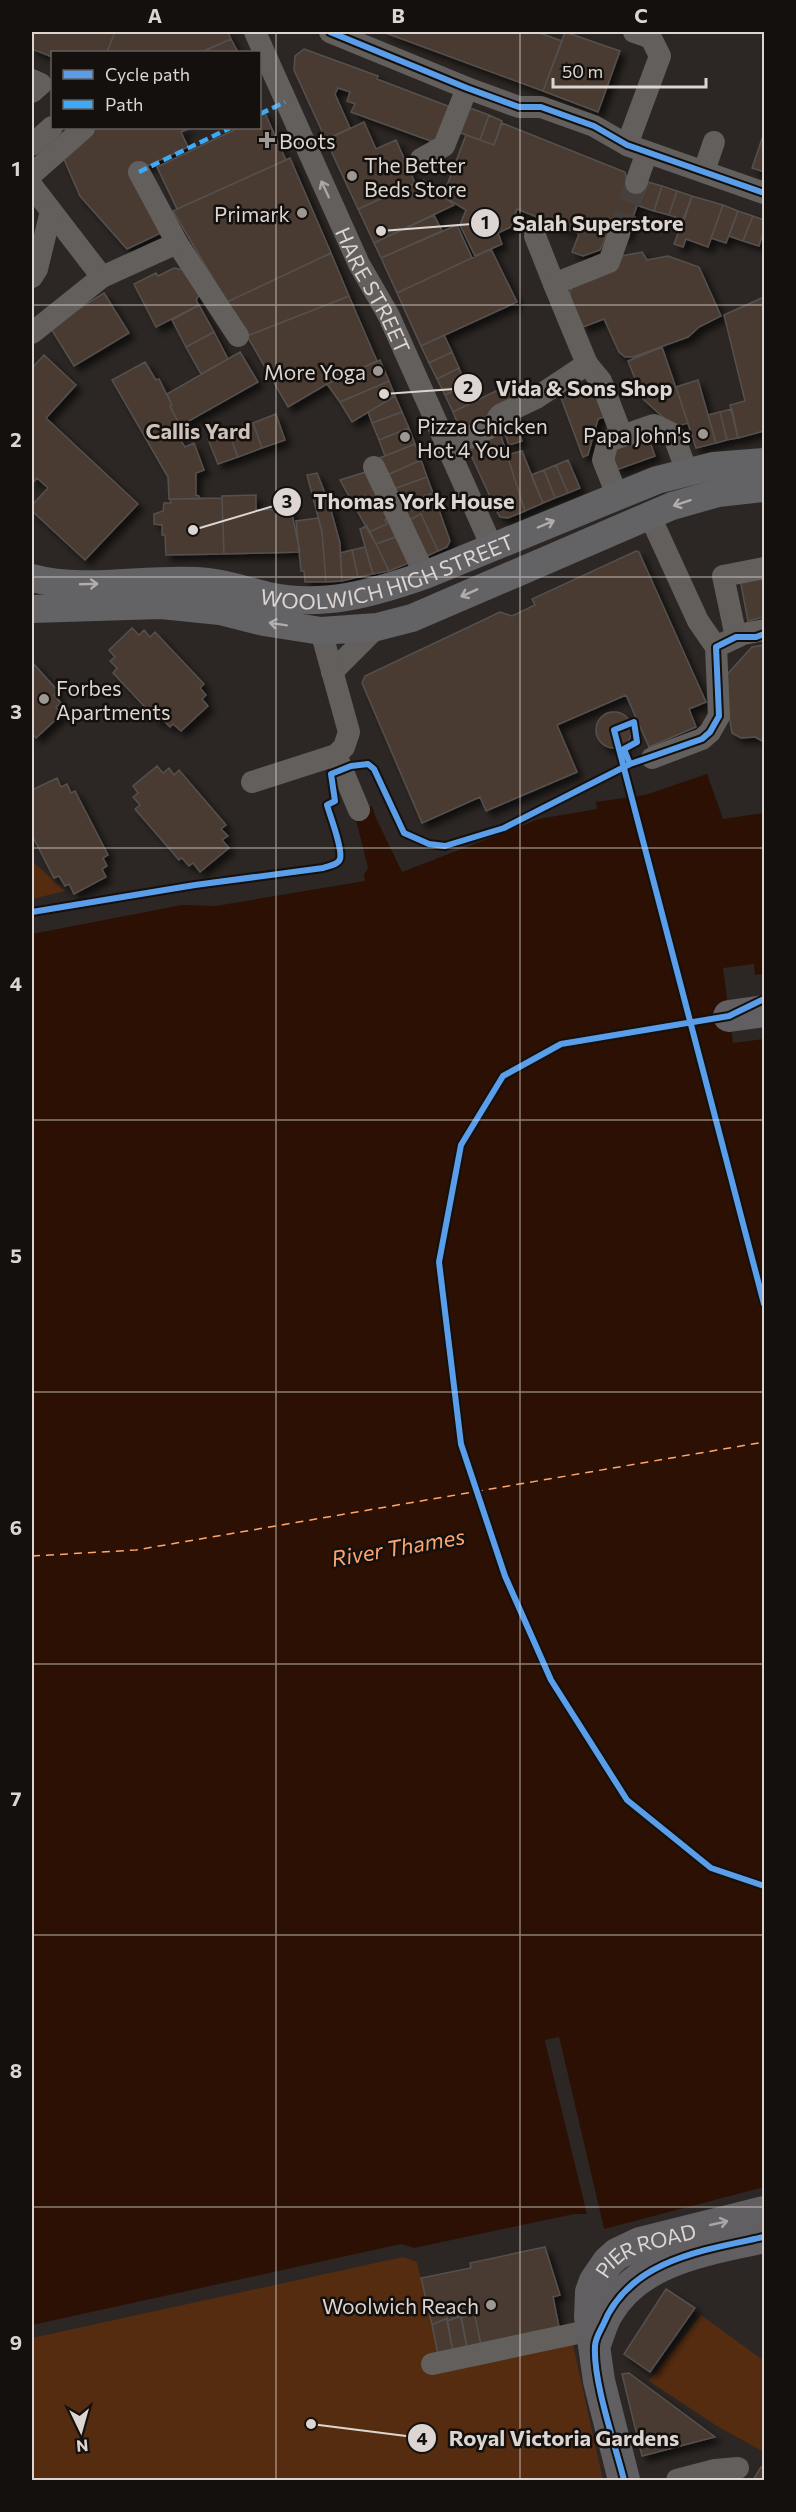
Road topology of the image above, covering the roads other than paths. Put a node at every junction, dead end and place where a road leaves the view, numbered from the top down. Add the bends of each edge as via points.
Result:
1 (255, 32) edge
2 (330, 32) edge
3 (634, 32) edge
4 (32, 80) edge
5 (467, 88) junction
6 (32, 92) edge
7 (51, 128) edge
8 (83, 129) edge
9 (714, 142) dead end
10 (32, 145) edge
11 (637, 148) junction
12 (421, 159) dead end
13 (704, 171) junction
14 (139, 172) dead end
15 (32, 174) edge
16 (636, 183) tunnel mouth
17 (32, 186) edge
18 (765, 193) edge
19 (51, 211) junction
20 (619, 234) tunnel mouth
21 (535, 236) dead end
22 (177, 243) junction
23 (32, 277) edge
24 (102, 277) junction
25 (554, 284) junction
26 (32, 333) edge
27 (238, 336) dead end
28 (587, 364) junction
29 (622, 436) junction
30 (447, 448) junction
31 (765, 462) edge
32 (374, 467) dead end
33 (687, 472) junction
34 (765, 488) edge
35 (617, 495) junction
36 (650, 514) junction
37 (492, 547) junction
38 (765, 568) edge
39 (425, 575) junction
40 (32, 578) edge
41 (32, 609) edge
42 (377, 627) junction
43 (765, 630) edge
44 (321, 631) junction
45 (736, 637) junction
46 (716, 647) junction
47 (332, 672) junction
48 (336, 755) junction
49 (652, 758) dead end
50 (252, 782) dead end
51 (359, 810) dead end
52 (765, 1011) edge
53 (729, 1016) dead end
54 (765, 2212) edge
55 (765, 2237) edge
56 (594, 2337) junction
57 (432, 2364) dead end
58 (738, 2468) dead end
59 (683, 2480) edge
60 (624, 2481) edge

30 -> 1 street, HARE STREET
2 - 5 street
3 - 11 street via 651,38 660,56
4 - 6 street via 41,84
5 - 11 street via 519,107 542,107 594,126
5 - 12 street via 444,146
7 - 10 street
8 - 15 street
9 - 13 street
11 - 13 street
11 - 16 street
13 - 18 street
14 - 22 street
17 - 19 street
19 - 23 street
19 - 24 street
20 - 25 street via 609,262
21 - 25 street
22 - 24 street
22 - 27 street
24 - 26 street
25 - 28 street
28 - 29 street via 601,381
28 - 30 street via 536,398 500,415 493,426
29 - 33 street via 654,425 673,434
29 - 35 street via 608,441 603,460
30 - 37 street, HARE STREET
31 - 33 main road, WOOLWICH HIGH STREET
32 - 39 street
33 - 35 main road, WOOLWICH HIGH STREET
34 -> 36 main road, WOOLWICH HIGH STREET via 718,493
37 -> 35 main road, WOOLWICH HIGH STREET
36 -> 42 main road, WOOLWICH HIGH STREET via 412,618
36 - 46 street via 698,621
37 - 39 main road, WOOLWICH HIGH STREET
38 - 45 street via 723,576
40 -> 39 main road, WOOLWICH HIGH STREET via 75,585 196,580 305,601 348,598
44 -> 41 main road, WOOLWICH HIGH STREET via 220,611 161,605
42 - 44 main road, WOOLWICH HIGH STREET
42 - 47 street
43 - 45 street
44 - 47 street
45 - 46 street
46 - 49 street via 719,716 710,732 702,739
47 - 48 street via 349,732 344,747
48 - 50 street
48 - 51 street
52 - 53 highway
56 -> 54 highway, PIER ROAD via 590,2304 594,2281 617,2254 640,2243
55 - 56 highway, PIER ROAD via 660,2265 621,2294
56 - 57 street
56 - 60 highway, PIER ROAD via 599,2381
58 - 59 street

